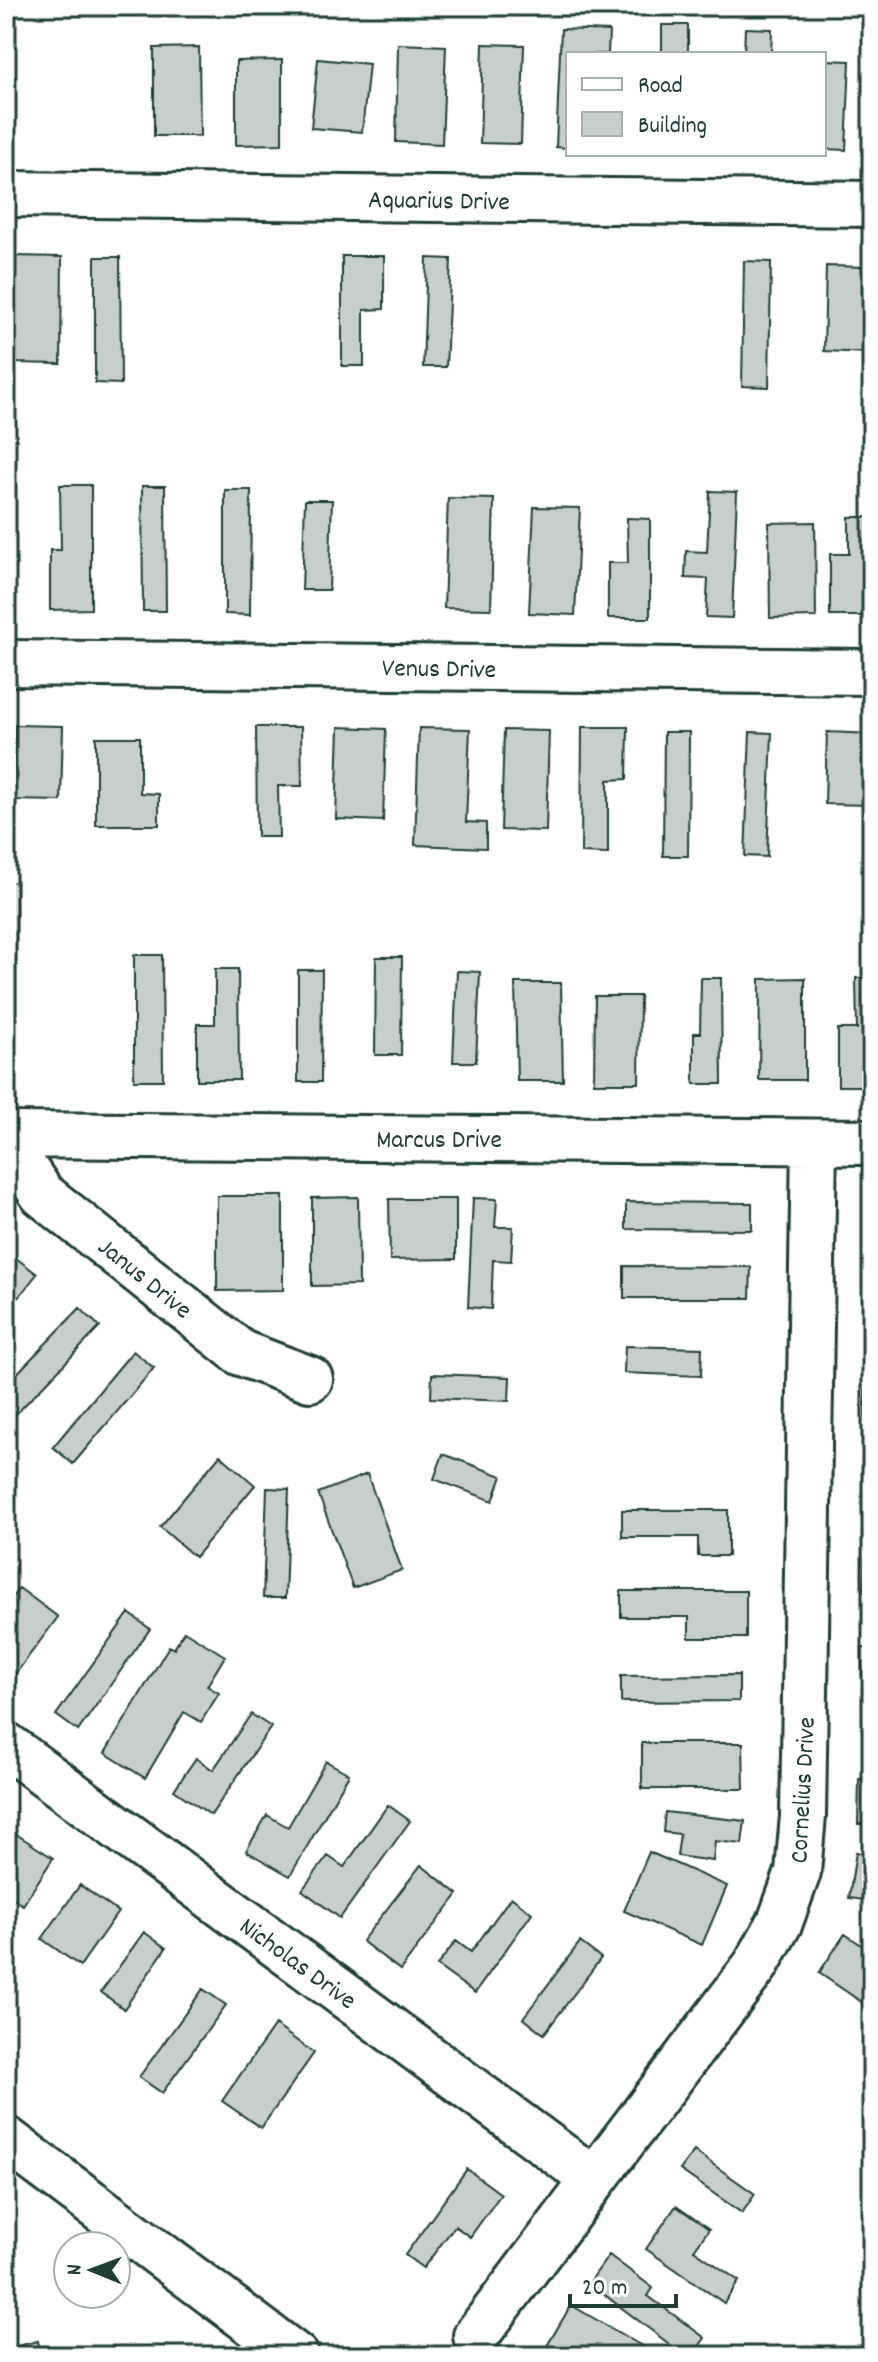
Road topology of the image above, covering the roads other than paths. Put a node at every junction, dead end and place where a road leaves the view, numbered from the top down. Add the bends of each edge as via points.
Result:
1 (6, 194) edge
2 (872, 204) edge
3 (6, 663) edge
4 (872, 672) edge
5 (6, 1135) edge
6 (6, 1141) edge
7 (814, 1142) junction
8 (872, 1142) edge
9 (310, 1379) dead end
10 (6, 1745) edge
11 (6, 2139) edge
12 (593, 2179) junction
13 (476, 2336) dead end
14 (296, 2356) edge

1 - 2 street, Aquarius Drive
3 - 4 street, Venus Drive
5 - 7 street, Marcus Drive
6 - 9 street, Janus Drive via 42,1194 241,1353
7 - 8 street, Marcus Drive
7 - 12 street, Cornelius Drive via 804,1801 798,1872 780,1922 756,1965
10 - 12 street, Nicholas Drive
11 - 14 street
12 - 13 street, Cornelius Drive

